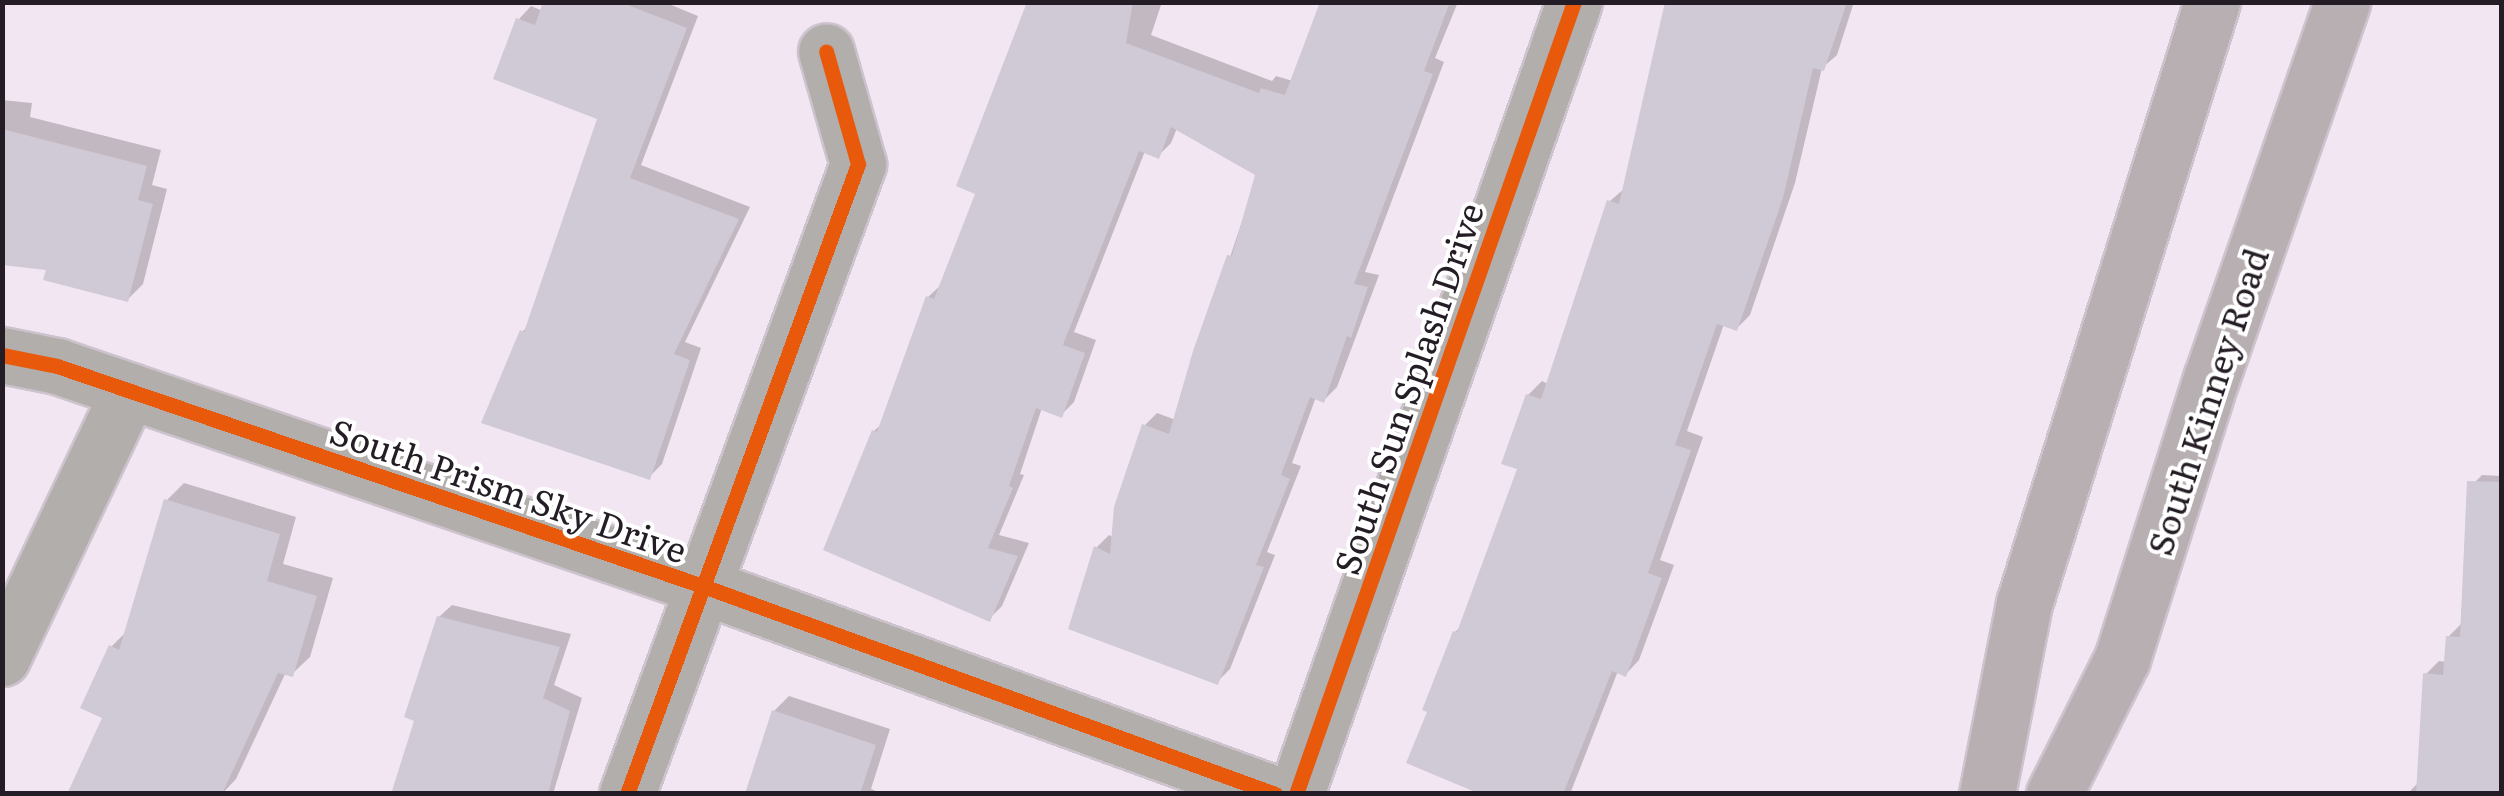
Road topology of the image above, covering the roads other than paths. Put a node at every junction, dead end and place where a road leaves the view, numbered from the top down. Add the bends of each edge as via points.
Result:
1 (1574, 2) edge
2 (2212, 2) edge
3 (2342, 2) edge
4 (826, 50) dead end
5 (2, 355) edge
6 (129, 391) junction
7 (703, 586) junction
8 (2, 658) edge
9 (627, 794) edge
10 (1275, 794) edge
11 (1296, 794) edge
12 (1988, 794) edge
13 (2054, 794) edge

1 - 11 street, South Sun Splash Drive
2 - 12 main road via 2024,604
3 - 13 main road, South Kinney Road via 2122,658
4 - 7 street via 858,164
5 - 6 street, South Prism Sky Drive
6 - 7 street, South Prism Sky Drive
6 - 8 street
7 - 9 street
7 - 10 street, South Prism Sky Drive

